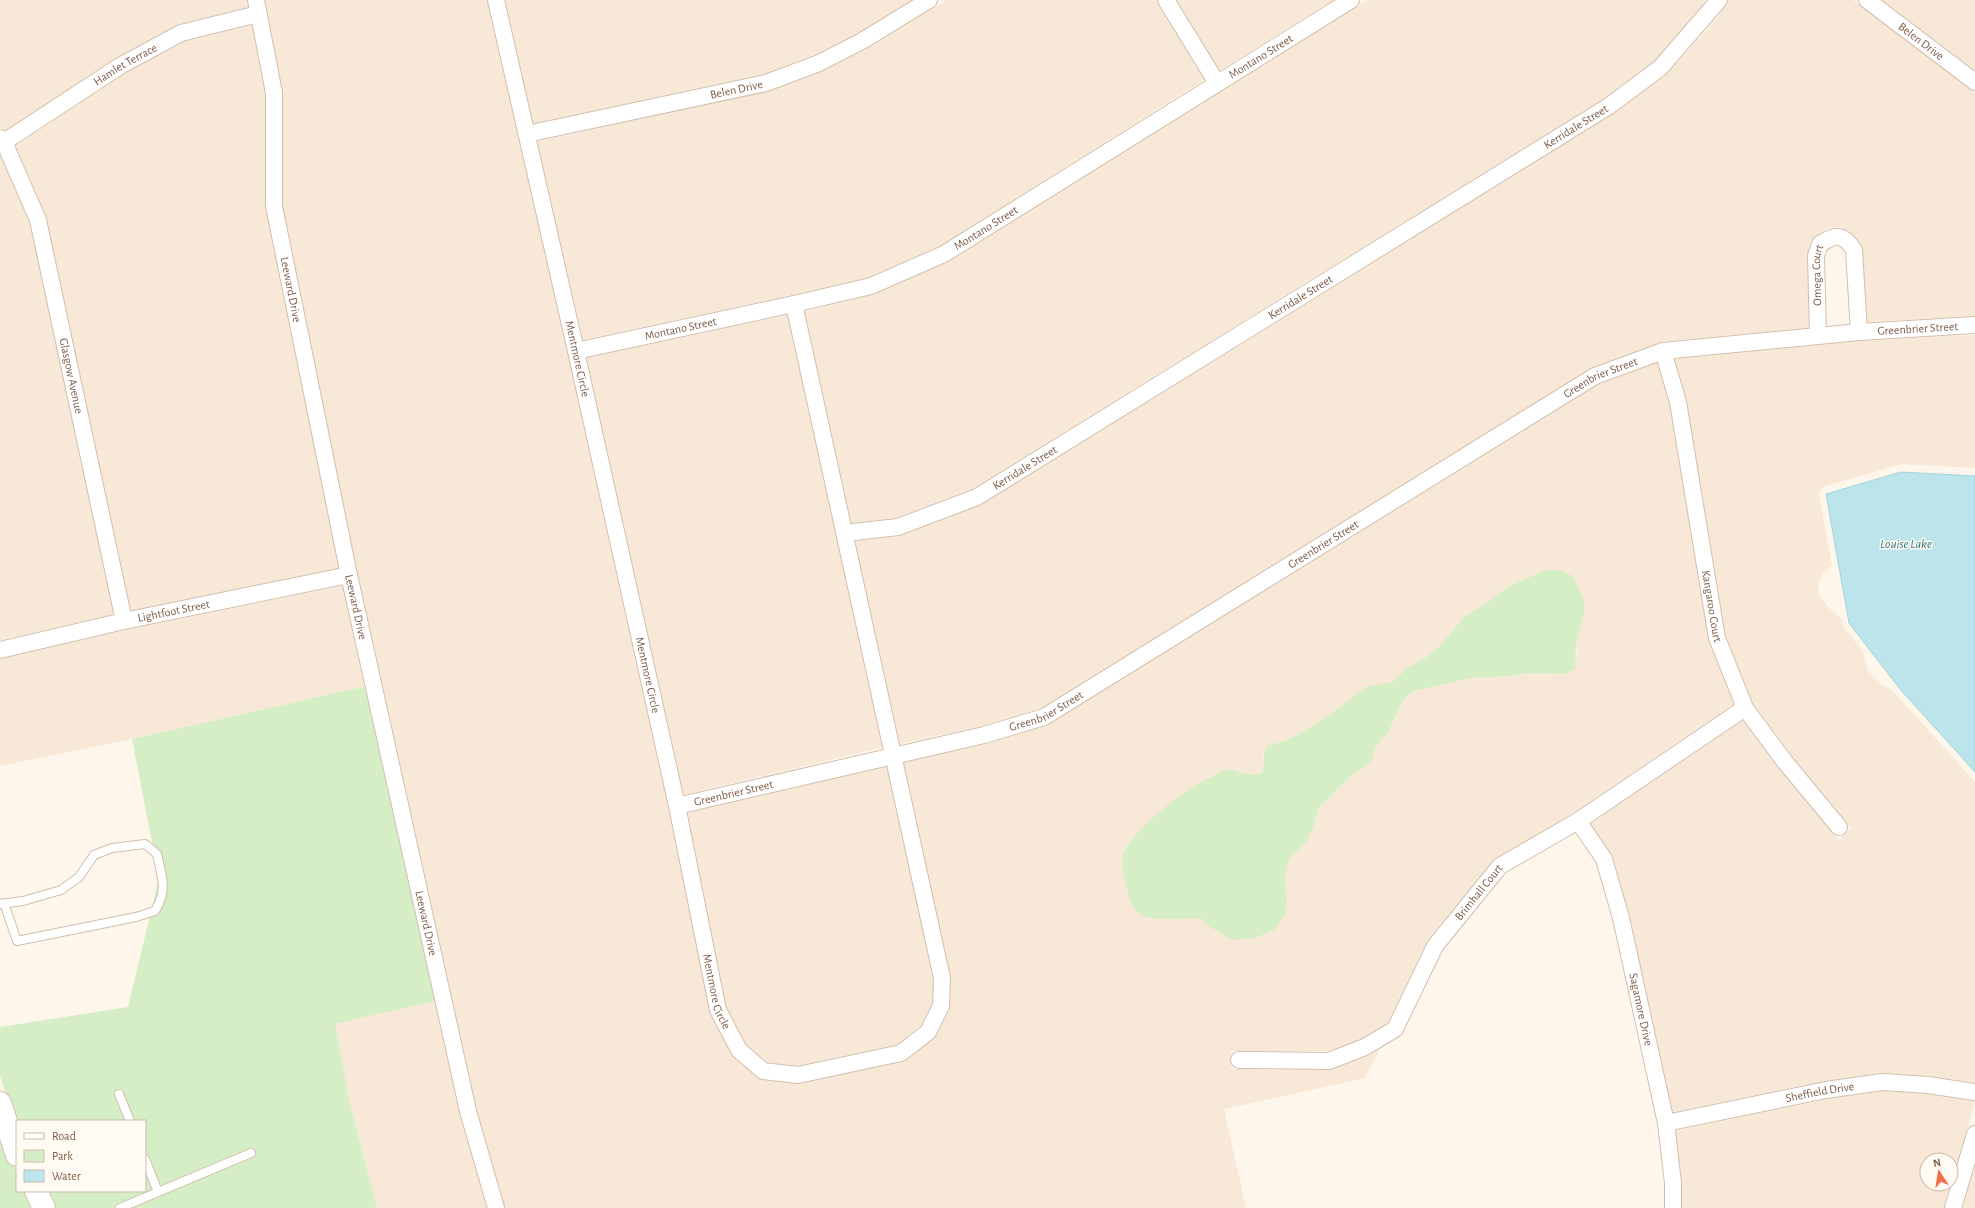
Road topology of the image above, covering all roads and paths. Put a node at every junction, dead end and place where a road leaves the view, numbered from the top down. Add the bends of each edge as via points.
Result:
1 (496, 0) edge
2 (929, 0) edge
3 (1166, 0) edge
4 (1351, 0) edge
5 (1719, 0) edge
6 (1867, 0) edge
7 (257, 7) edge
8 (1975, 82) edge
9 (1217, 83) junction
10 (527, 134) junction
11 (2, 140) edge
12 (794, 304) junction
13 (1975, 326) edge
14 (1859, 332) junction
15 (1818, 336) junction
16 (576, 351) junction
17 (1663, 351) junction
18 (845, 533) junction
19 (349, 575) junction
20 (124, 621) junction
21 (0, 650) edge
22 (1745, 708) junction
23 (894, 755) junction
24 (677, 806) junction
25 (1578, 821) junction
26 (1839, 827) dead end
27 (2, 904) edge
28 (1239, 1060) dead end
29 (1975, 1092) edge
30 (119, 1094) dead end
31 (0, 1103) edge
32 (130, 1120) edge
33 (1666, 1123) junction
34 (1975, 1134) edge
35 (16, 1152) edge
36 (251, 1153) dead end
37 (146, 1162) edge
38 (36, 1192) edge
39 (158, 1192) junction
40 (44, 1208) edge
41 (120, 1208) edge
42 (496, 1208) edge
43 (1673, 1208) edge
44 (1953, 1208) edge

1 - 10 street, Mentmore Circle
2 - 10 street, Belen Drive via 862,41 819,63 766,83
3 - 9 street
4 - 9 street, Montano Street
5 - 18 street, Kerridale Street via 1660,68 1609,106 977,497 898,527
6 - 8 street, Belen Drive
7 - 11 street, Hamlet Terrace via 181,33 120,66
7 - 19 street, Leeward Drive via 274,94 274,206
9 - 12 street, Montano Street via 944,254 871,286
10 - 16 street, Mentmore Circle
11 - 20 street, Glasgow Avenue via 38,220
12 - 16 street, Montano Street
12 - 18 street, Mentmore Circle
13 - 14 street, Greenbrier Street
14 - 15 street, Greenbrier Street
14 - 15 street, Omega Court via 1854,250 1848,240 1838,236 1830,237 1820,244 1816,256
15 - 17 street, Greenbrier Street
16 - 24 street, Mentmore Circle
17 - 22 street, Kangaroo Court via 1678,402 1717,638
17 - 23 street, Greenbrier Street via 1595,376 1044,717 984,735
18 - 23 street, Mentmore Circle
19 - 20 street, Lightfoot Street
19 - 42 street, Leeward Drive via 468,1111
20 - 21 street, Lightfoot Street
22 - 25 street, Brimhall Court
22 - 26 street, Kangaroo Court via 1785,762
23 - 24 street, Greenbrier Street
23 - 24 street, Mentmore Circle via 942,978 941,1006 928,1032 902,1052 798,1075 763,1071 739,1050 718,1010
25 - 28 street, Brimhall Court via 1500,866 1434,946 1394,1029 1365,1047 1329,1061
25 - 33 street, Sagamore Drive via 1604,860 1621,918
27 - 27 lane via 61,890 79,877 94,855 112,848 145,844 157,854 163,882 163,898 155,911 17,941
29 - 33 street, Sheffield Drive via 1882,1082 1826,1090
30 - 32 lane
31 - 35 street
33 - 43 street, Sagamore Drive via 1673,1183
34 - 44 street
36 - 39 lane
37 - 39 lane
38 - 40 street
39 - 41 lane

